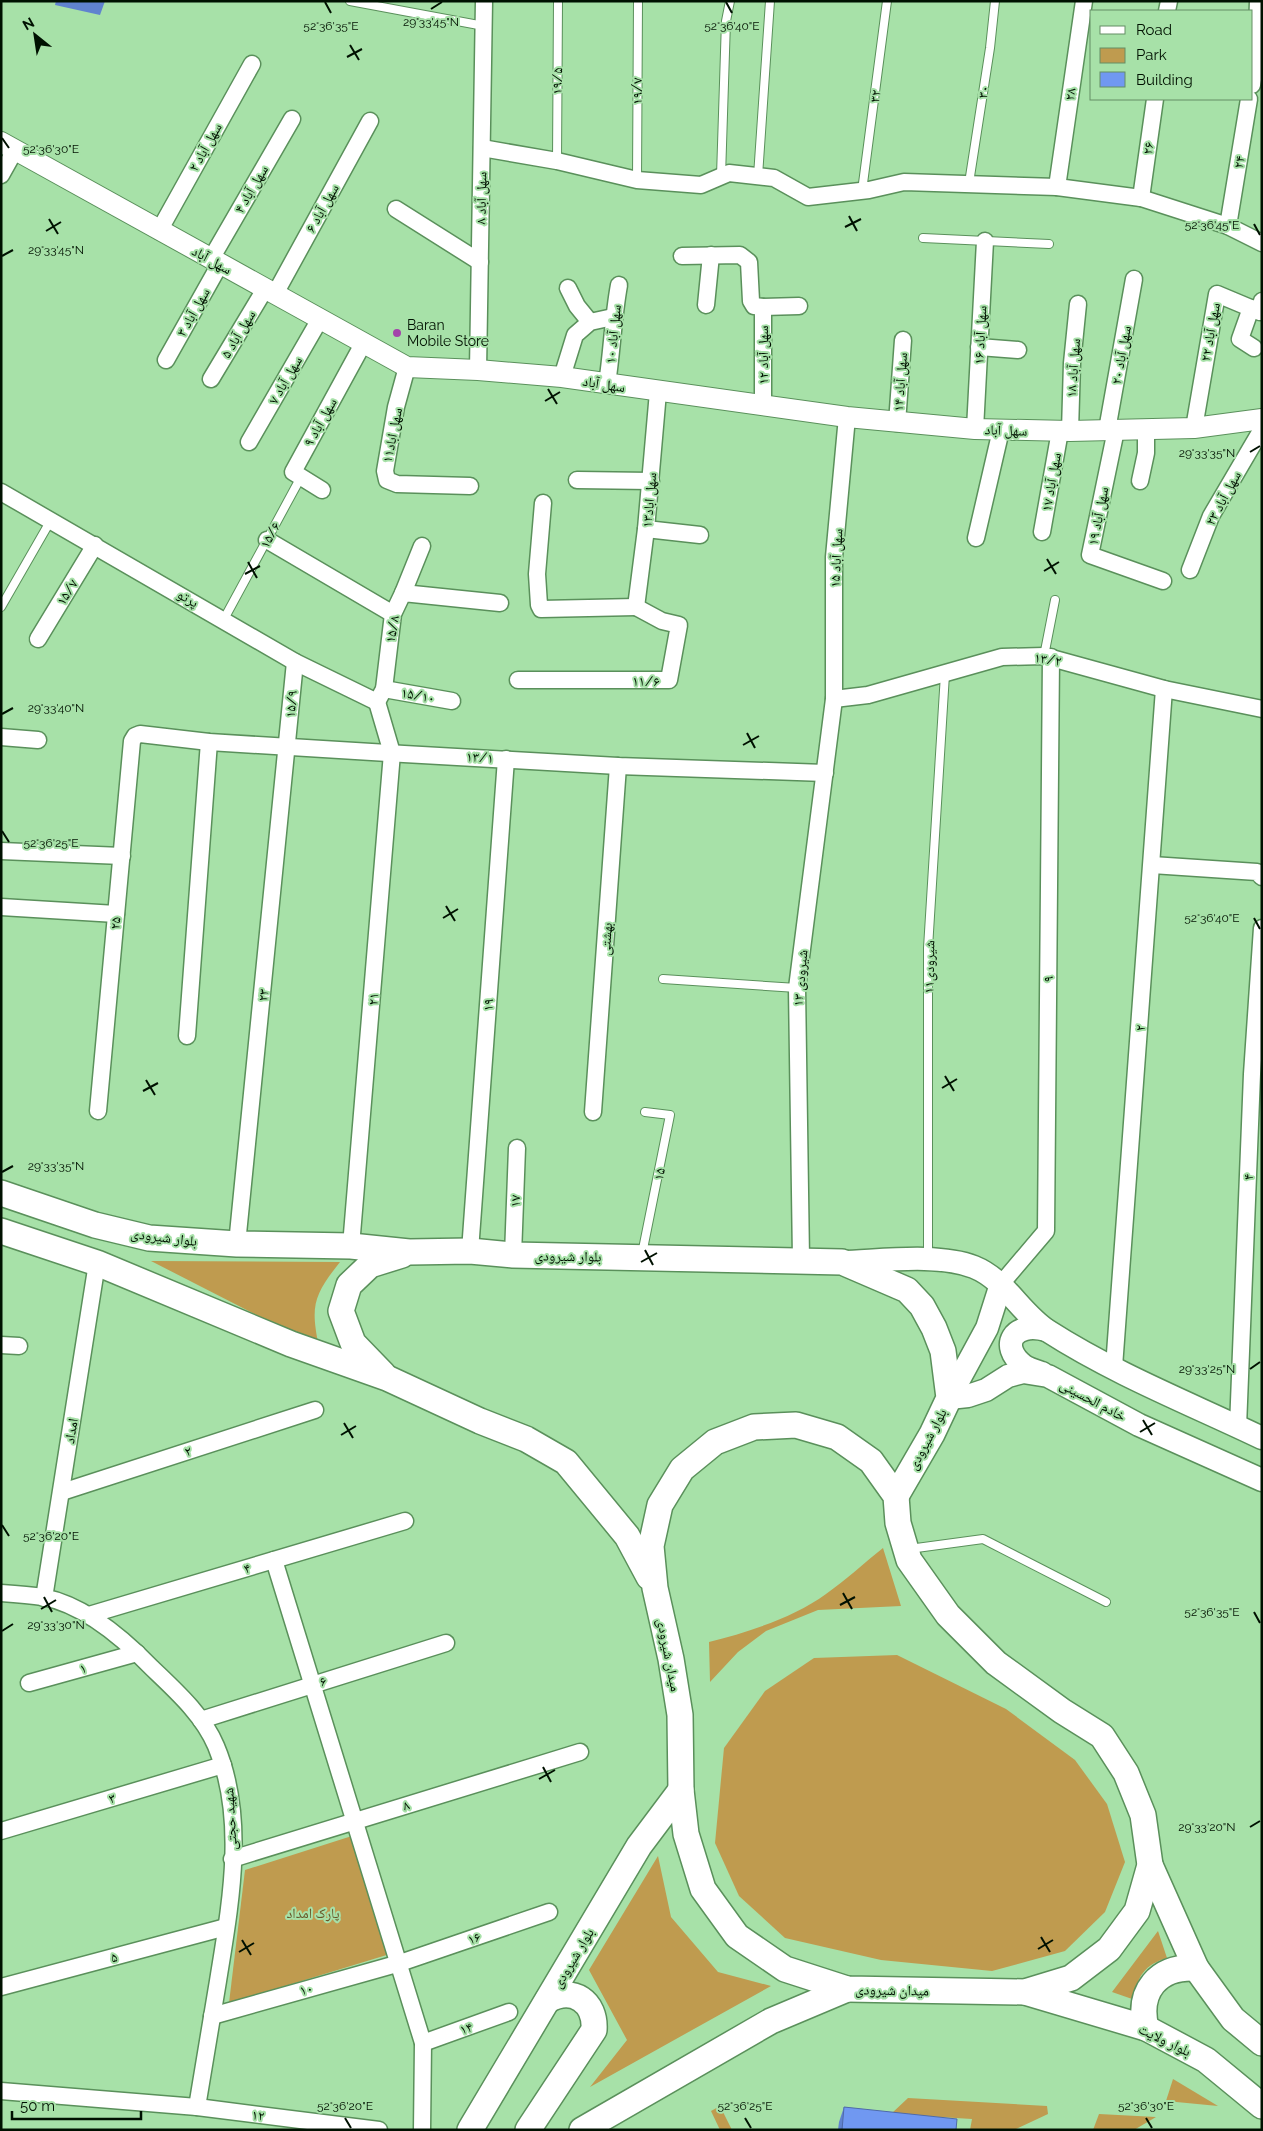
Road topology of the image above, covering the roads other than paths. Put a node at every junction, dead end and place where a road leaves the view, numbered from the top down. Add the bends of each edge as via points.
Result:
1 (484, 1) edge
2 (558, 1) edge
3 (638, 1) edge
4 (730, 1) edge
5 (770, 1) edge
6 (887, 1) edge
7 (995, 1) edge
8 (1084, 1) edge
9 (1258, 1) edge
10 (353, 2) edge
11 (484, 26) junction
12 (252, 64) dead end
13 (1253, 80) edge
14 (1155, 100) edge
15 (1250, 100) edge
16 (292, 119) dead end
17 (370, 121) dead end
18 (8, 146) edge
19 (482, 148) junction
20 (557, 161) junction
21 (1, 176) edge
22 (721, 176) junction
23 (758, 176) junction
24 (637, 180) junction
25 (969, 183) junction
26 (1057, 187) junction
27 (862, 191) junction
28 (1141, 198) junction
29 (396, 209) dead end
30 (1228, 226) junction
31 (159, 231) junction
32 (923, 238) dead end
33 (985, 241) junction
34 (1262, 243) edge
35 (1049, 244) dead end
36 (711, 255) junction
37 (682, 256) dead end
38 (215, 262) junction
39 (480, 262) junction
40 (1134, 279) dead end
41 (620, 285) dead end
42 (568, 288) dead end
43 (270, 292) junction
44 (1078, 304) dead end
45 (1257, 304) edge
46 (706, 305) dead end
47 (799, 306) dead end
48 (763, 307) junction
49 (613, 317) junction
50 (320, 319) junction
51 (590, 322) junction
52 (903, 340) dead end
53 (364, 342) junction
54 (979, 347) junction
55 (1254, 348) dead end
56 (1018, 350) dead end
57 (166, 360) dead end
58 (407, 367) junction
59 (478, 370) junction
60 (562, 377) junction
61 (211, 379) dead end
62 (607, 384) junction
63 (658, 392) junction
64 (763, 406) junction
65 (847, 417) junction
66 (1262, 419) edge
67 (897, 423) junction
68 (1194, 428) junction
69 (975, 429) junction
70 (1146, 429) junction
71 (1262, 429) edge
72 (1001, 430) junction
73 (1111, 430) junction
74 (1065, 431) junction
75 (249, 442) dead end
76 (301, 477) junction
77 (577, 480) dead end
78 (651, 480) junction
79 (1140, 481) dead end
80 (470, 486) dead end
81 (322, 490) dead end
82 (1, 492) edge
83 (543, 503) dead end
84 (51, 520) junction
85 (646, 529) junction
86 (1042, 532) dead end
87 (700, 535) dead end
88 (976, 538) dead end
89 (267, 540) junction
90 (95, 545) junction
91 (422, 546) dead end
92 (1190, 570) dead end
93 (1163, 581) dead end
94 (403, 593) junction
95 (1055, 600) dead end
96 (500, 603) dead end
97 (1, 607) edge
98 (636, 607) junction
99 (393, 614) junction
100 (224, 619) junction
101 (38, 639) dead end
102 (1047, 657) junction
103 (295, 662) junction
104 (945, 674) junction
105 (518, 680) dead end
106 (1164, 690) junction
107 (380, 695) junction
108 (834, 698) junction
109 (452, 701) dead end
110 (1262, 709) edge
111 (135, 736) joint
112 (1, 737) edge
113 (38, 740) dead end
114 (209, 742) junction
115 (288, 746) junction
116 (392, 753) junction
117 (506, 759) junction
118 (618, 766) junction
119 (825, 773) junction
120 (1, 851) edge
121 (122, 856) junction
122 (1152, 865) junction
123 (1262, 877) edge
124 (1, 906) edge
125 (116, 914) junction
126 (1262, 928) edge
127 (663, 979) dead end
128 (797, 988) junction
129 (187, 1036) dead end
130 (1257, 1074) edge
131 (98, 1111) dead end
132 (594, 1112) dead end
133 (645, 1112) dead end
134 (517, 1148) dead end
135 (1, 1193) edge
136 (1, 1231) edge
137 (238, 1244) junction
138 (351, 1246) junction
139 (470, 1251) junction
140 (409, 1252) junction
141 (514, 1254) junction
142 (642, 1257) junction
143 (801, 1259) junction
144 (928, 1260) junction
145 (842, 1262) junction
146 (98, 1263) junction
147 (1001, 1284) junction
148 (1046, 1330) junction
149 (1, 1345) edge
150 (18, 1346) dead end
151 (1114, 1367) junction
152 (1048, 1376) junction
153 (387, 1378) junction
154 (949, 1398) junction
155 (315, 1410) dead end
156 (1238, 1427) junction
157 (1262, 1438) edge
158 (1262, 1480) edge
159 (62, 1492) junction
160 (896, 1496) junction
161 (405, 1521) dead end
162 (907, 1549) junction
163 (274, 1560) junction
164 (655, 1588) junction
165 (1, 1592) edge
166 (44, 1598) junction
167 (1106, 1602) dead end
168 (89, 1615) junction
169 (446, 1643) dead end
170 (137, 1653) junction
171 (29, 1683) dead end
172 (313, 1684) junction
173 (201, 1720) junction
174 (580, 1752) dead end
175 (223, 1765) junction
176 (681, 1790) junction
177 (356, 1821) junction
178 (1, 1831) edge
179 (232, 1859) junction
180 (1150, 1865) junction
181 (548, 1912) dead end
182 (226, 1927) junction
183 (400, 1963) junction
184 (1196, 1968) junction
185 (1, 1988) edge
186 (847, 1990) junction
187 (1025, 1992) junction
188 (548, 2000) junction
189 (509, 2012) dead end
190 (212, 2016) junction
191 (1146, 2028) junction
192 (1262, 2042) edge
193 (422, 2043) junction
194 (1, 2091) edge
195 (1262, 2106) edge
196 (197, 2108) junction
197 (379, 2130) edge
198 (422, 2130) edge
199 (470, 2130) edge
200 (528, 2130) edge
201 (582, 2130) edge

1 - 11 street, سهل آباد ۸
2 - 20 lane, ۱۹/۵
3 - 24 lane, ۱۹/۷
4 - 22 lane via 726,21
5 - 23 lane
6 - 27 lane, ۳۲
7 - 25 lane, ۳۰
8 - 26 street, ۲۸
9 - 13 street
10 - 11 lane
11 - 19 street, سهل آباد ۸
12 - 31 street, سهل آباد ۲
14 - 28 street, ۲۶
15 - 30 street, ۲۴
16 - 38 street, سهل آباد ۴
17 - 43 street, سهل آباد ۶
18 - 21 street
18 - 31 street, سهل آباد
19 - 20 street
19 - 39 street, سهل آباد ۸
20 - 24 street
22 - 23 street via 729,173
22 - 24 street via 700,185
23 - 27 street via 774,178 808,197
25 - 26 street
25 - 27 street via 904,182
26 - 28 street
28 - 30 street
29 - 39 street
30 - 34 street
31 - 38 street, سهل آباد
32 - 33 lane
33 - 35 lane
33 - 54 street, سهل آباد ۱۶
36 - 37 street, سهل آباد ۱۲
36 - 46 street
36 - 48 street, سهل آباد ۱۲ via 746,257 751,301 754,306
38 - 43 street, سهل آباد
38 - 57 street, سهل آباد ۳
39 - 59 street, سهل آباد ۸
40 - 73 street, سهل آباد ۲۰
41 - 49 street, سهل آباد ۱۰
42 - 51 street
43 - 50 street, سهل آباد
43 - 61 street, سهل آباد ۵
44 - 74 street, سهل آباد ۱۸
45 - 55 street via 1240,340
45 - 68 street, سهل آباد ۲۲ via 1217,294
47 - 48 street
48 - 64 street, سهل آباد ۱۲
49 - 51 street
49 - 62 street, سهل آباد ۱۰
50 - 53 street, سهل آباد
50 - 75 street, سهل آباد ۷
51 - 60 street via 575,334
52 - 67 street, سهل آباد ۱۴
53 - 58 street, سهل آباد
53 - 76 street, سهل آباد ۹ via 293,472
54 - 56 street
54 - 69 street, سهل آباد ۱۶
58 - 59 street, سهل آباد
58 - 80 street, سهل اباد۱۱ via 385,471 388,480 397,484
59 - 60 street, سهل آباد
60 - 62 street, سهل آباد
62 - 63 street, سهل آباد
63 - 64 street, سهل آباد
63 - 78 street, سهل اباد۱۳
64 - 65 street, سهل آباد
65 - 67 street, سهل آباد
65 - 108 street, سهل آباد ۱۵ via 834,557
66 - 68 street, سهل آباد
67 - 69 street, سهل آباد
68 - 70 street, سهل آباد
69 - 72 street, سهل آباد
70 - 73 street, سهل آباد
70 - 79 street via 1146,454
71 - 92 street, سهل آباد ۲۳ via 1211,516
72 - 74 street, سهل آباد
72 - 88 street
73 - 74 street, سهل آباد
73 - 93 street, سهل آباد ۱۹ via 1090,555
74 - 86 street, سهل آباد ۱۷
76 - 81 street
76 - 89 lane, ۱۵/۶
77 - 78 street
78 - 85 street, سهل اباد۱۳
82 - 84 street, پرتو
83 - 98 street via 537,574 541,609
84 - 90 street, پرتو
84 - 97 lane
85 - 87 street
85 - 98 street, سهل اباد۱۳
89 - 99 street
89 - 100 lane, ۱۵/۶
90 - 100 street, پرتو
90 - 101 street, ۱۵/۷
91 - 94 street, ۱۵/۸
94 - 96 street
94 - 99 street, ۱۵/۸
95 - 102 lane
98 - 105 street, ۱۱/۶ via 662,621 679,625 669,680
99 - 107 street, ۱۵/۸
100 - 103 street, پرتو
102 - 104 street, ۱۳/۲ via 1002,657
102 - 106 street, ۱۳/۲
102 - 147 street, ۹ via 1046,1231
103 - 107 street, پرتو
103 - 115 street, ۱۵/۹
104 - 108 street, ۱۳/۲ via 868,695
104 - 144 lane, ۱۱شیرودی via 928,948
106 - 110 street, ۱۳/۲
106 - 122 street, ۲
107 - 109 street, ۱۵/۱۰
107 - 116 street
108 - 119 street, شیرودی ۱۳
111 - 114 street, ۱۳/۱
111 - 121 street, ۲۵
112 - 113 street
114 - 115 street, ۱۳/۱
114 - 129 street
115 - 116 street, ۱۳/۱
115 - 137 street, ۲۳
116 - 117 street, ۱۳/۱
116 - 138 street, ۲۱
117 - 118 street, ۱۳/۱
117 - 139 street, ۱۹
118 - 119 street, ۱۳/۱
118 - 132 street, بهشتی
119 - 128 street, شیرودی ۱۳
120 - 121 street
121 - 125 street, ۲۵
122 - 123 street via 1257,872
122 - 151 street, ۲
124 - 125 street
125 - 131 street, ۲۵
126 - 130 street, ۴
127 - 128 lane
128 - 143 street, شیرودی ۱۳
130 - 156 street, ۴
133 - 142 lane, ۱۵ via 670,1115
134 - 141 street, ۱۷
135 - 137 main road, بلوار شیرودی via 95,1225 149,1238
136 - 146 main road
137 - 138 main road, بلوار شیرودی
138 - 140 main road, بلوار شیرودی
139 - 140 main road, بلوار شیرودی
139 - 141 main road, بلوار شیرودی
140 - 153 main road via 370,1265 349,1285 341,1311 353,1343
141 - 142 main road, بلوار شیرودی
142 - 143 main road, بلوار شیرودی
143 - 145 main road, بلوار شیرودی
144 - 145 main road
144 - 147 main road via 945,1259 975,1267
145 - 154 main road, بلوار شیرودی via 907,1290 922,1306 942,1351
146 - 153 main road via 291,1344
146 - 159 street, امداد
147 - 148 main road
147 - 154 main road via 988,1328
148 - 151 main road
148 - 152 main road via 1032,1326 1021,1328 1013,1336 1012,1345 1015,1355 1024,1365
149 - 150 street
151 - 156 main road
152 - 154 main road, خادم الحسینی via 1023,1372 1008,1376 986,1390
152 - 158 main road, خادم الحسینی via 1139,1425
153 - 164 main road via 526,1440 566,1462 628,1536
154 - 160 main road, بلوار شیرودی
155 - 159 street, ۲
156 - 157 main road
159 - 166 street, امداد
160 - 162 main road, میدان شیرودی via 898,1523
160 - 164 main road, میدان شیرودی via 872,1462 837,1437 796,1425 746,1430 715,1442 682,1469 660,1505 651,1546
161 - 163 street, ۴
162 - 167 lane via 983,1539
162 - 180 main road, میدان شیرودی via 909,1560 948,1615 996,1663 1102,1736 1126,1773 1143,1815
163 - 168 street, ۴
163 - 172 street
164 - 176 main road, میدان شیرودی via 680,1714
165 - 166 street, شهید حجتی
166 - 168 street, شهید حجتی
168 - 170 street, شهید حجتی
169 - 172 street, ۶
170 - 171 street, ۱
170 - 173 street, شهید حجتی
172 - 173 street, ۶
172 - 177 street
173 - 175 street, شهید حجتی via 216,1744
174 - 177 street, ۸
175 - 178 street, ۳
175 - 179 street, شهید حجتی via 230,1790
176 - 186 main road, میدان شیرودی via 686,1834 703,1889 738,1936 785,1968
176 - 188 main road, بلوار شیرودی via 639,1846
177 - 179 street, ۸
177 - 183 street
179 - 182 street, شهید حجتی
180 - 184 main road
180 - 187 main road, میدان شیرودی via 1136,1910 1109,1949 1070,1978
181 - 183 street, ۱۶
182 - 185 street, ۵
182 - 190 street, شهید حجتی
183 - 190 street, ۱۰
183 - 193 street
184 - 191 main road via 1182,1967 1158,1978 1144,2001
184 - 192 main road via 1233,2019
186 - 187 main road, میدان شیرودی
186 - 201 main road via 771,2021
187 - 191 main road, بلوار ولایت
188 - 199 main road, بلوار شیرودی
188 - 200 main road via 565,1994 582,1999 593,2013 594,2030
189 - 193 street, ۱۴
190 - 196 street, شهید حجتی
191 - 195 main road, بلوار ولایت via 1206,2060
193 - 198 street
194 - 196 street, ۱۲
196 - 197 street, ۱۲

